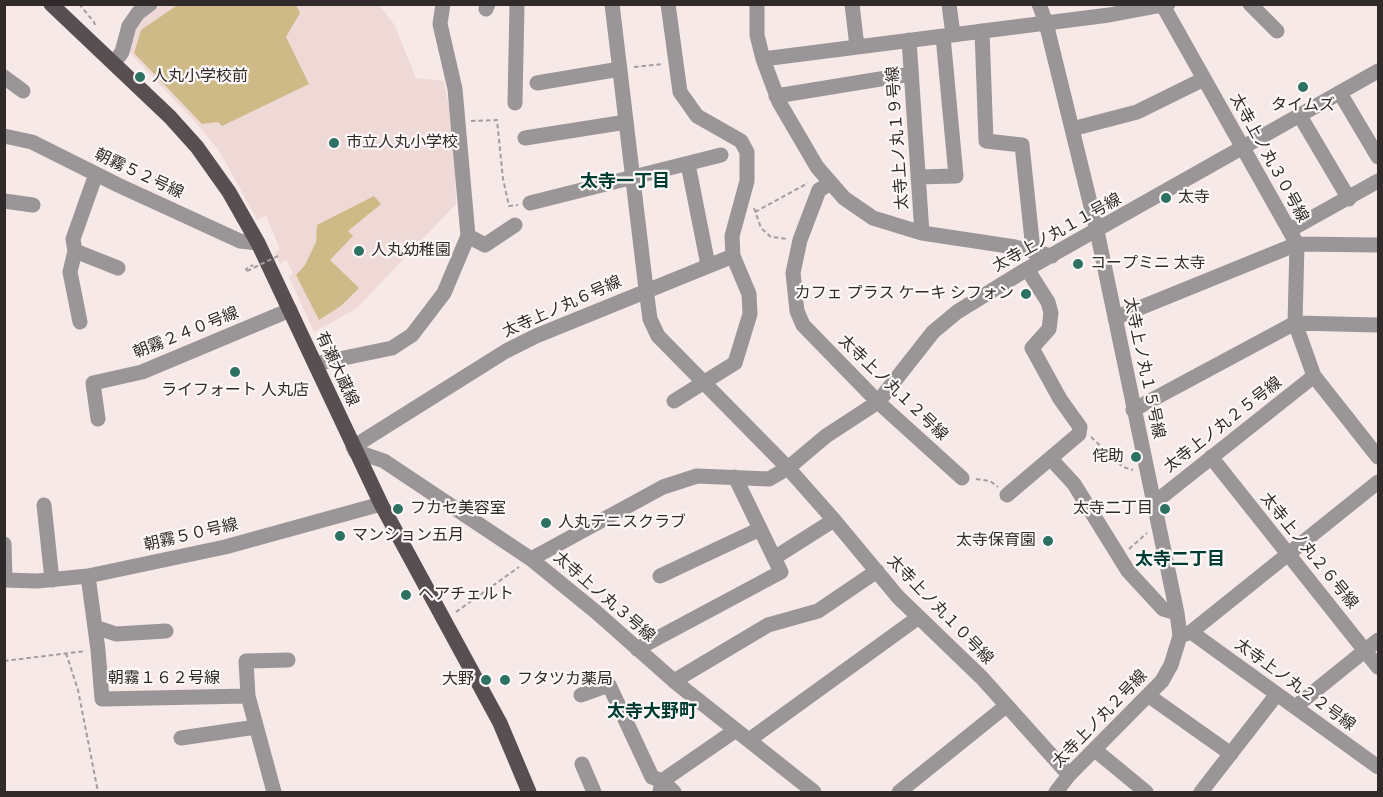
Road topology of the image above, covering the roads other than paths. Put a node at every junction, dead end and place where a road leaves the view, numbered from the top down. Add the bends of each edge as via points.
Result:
1 (51, 4) edge
2 (443, 4) edge
3 (518, 4) edge
4 (612, 4) edge
5 (668, 4) edge
6 (757, 4) edge
7 (852, 4) edge
8 (949, 4) edge
9 (1039, 4) edge
10 (1250, 4) edge
11 (1165, 5) edge
12 (140, 7) edge
13 (1046, 23) junction
14 (982, 31) junction
15 (1277, 31) dead end
16 (948, 35) junction
17 (909, 40) junction
18 (857, 46) junction
19 (763, 59) junction
20 (114, 63) junction
21 (620, 69) junction
22 (1378, 71) edge
23 (911, 74) junction
24 (4, 77) edge
25 (1204, 79) junction
26 (537, 83) dead end
27 (24, 91) dead end
28 (1340, 93) junction
29 (776, 96) junction
30 (515, 103) dead end
31 (1300, 116) junction
32 (626, 122) junction
33 (1072, 129) junction
34 (4, 136) edge
35 (525, 138) dead end
36 (1243, 148) junction
37 (722, 155) dead end
38 (1378, 157) edge
39 (688, 164) junction
40 (96, 174) junction
41 (918, 177) junction
42 (633, 178) junction
43 (827, 178) junction
44 (1378, 182) edge
45 (1348, 199) junction
46 (4, 201) edge
47 (530, 203) dead end
48 (33, 205) dead end
49 (515, 225) dead end
50 (1097, 231) junction
51 (922, 233) junction
52 (468, 236) junction
53 (1293, 237) junction
54 (258, 243) junction
55 (1378, 245) edge
56 (1033, 250) junction
57 (75, 251) junction
58 (733, 256) junction
59 (1052, 256) junction
60 (708, 265) junction
61 (118, 268) dead end
62 (1028, 269) junction
63 (646, 289) junction
64 (290, 310) junction
65 (1115, 318) junction
66 (80, 322) dead end
67 (1295, 323) junction
68 (1378, 325) edge
69 (315, 364) junction
70 (1314, 376) junction
71 (705, 383) junction
72 (674, 401) dead end
73 (878, 402) junction
74 (1133, 410) junction
75 (98, 419) dead end
76 (354, 449) junction
77 (1211, 457) junction
78 (1378, 457) edge
79 (1052, 459) junction
80 (788, 468) junction
81 (735, 477) junction
82 (962, 478) road end
83 (1378, 482) edge
84 (1007, 495) road end
85 (1154, 503) junction
86 (381, 504) junction
87 (44, 505) dead end
88 (834, 520) junction
89 (760, 529) junction
90 (4, 544) edge
91 (1288, 555) junction
92 (774, 558) junction
93 (531, 559) junction
94 (877, 571) junction
95 (88, 576) junction
96 (660, 576) dead end
97 (5, 580) edge
98 (52, 580) junction
99 (1177, 613) junction
100 (919, 617) junction
101 (95, 627) junction
102 (166, 631) dead end
103 (1185, 634) junction
104 (1378, 640) edge
105 (638, 649) junction
106 (1366, 651) junction
107 (288, 660) dead end
108 (1378, 667) edge
109 (674, 681) junction
110 (1277, 694) junction
111 (581, 695) dead end
112 (248, 696) junction
113 (1149, 696) junction
114 (1006, 706) junction
115 (1296, 707) junction
116 (256, 727) junction
117 (736, 730) junction
118 (180, 738) dead end
119 (749, 740) junction
120 (1095, 750) junction
121 (1231, 754) junction
122 (582, 764) dead end
123 (1378, 767) edge
124 (1070, 775) junction
125 (661, 787) edge
126 (274, 792) edge
127 (529, 792) edge
128 (594, 792) edge
129 (674, 792) edge
130 (814, 792) edge
131 (899, 792) edge
132 (1056, 792) edge
133 (1146, 792) edge
134 (1201, 792) edge

1 - 20 main road, 有瀬大蔵線
2 - 52 street via 440,24 455,88
3 - 30 street
4 - 21 street, 太寺上ノ丸１０号線
5 - 58 street via 680,92 697,116 741,141 747,152 747,181 732,236
6 - 19 street
7 - 18 street
8 - 16 street
9 - 13 street, 太寺上ノ丸１５号線
10 - 15 street
11 - 13 street
11 - 25 street, 太寺上ノ丸３０号線
12 - 20 street
13 - 14 street
13 - 33 street, 太寺上ノ丸１５号線
14 - 16 street
14 - 56 street via 986,141 1022,145
16 - 17 street
16 - 41 street via 956,176
17 - 18 street
17 - 23 street, 太寺上ノ丸１９号線
18 - 19 street
19 - 29 street
20 - 54 main road, 有瀬大蔵線 via 197,147 230,192
21 - 26 street
21 - 32 street, 太寺上ノ丸１０号線
22 - 28 street, 太寺上ノ丸１１号線
23 - 29 street
23 - 41 street, 太寺上ノ丸１９号線
24 - 27 street
25 - 33 street via 1137,112
25 - 36 street, 太寺上ノ丸３０号線
28 - 31 street, 太寺上ノ丸１１号線
28 - 38 street
29 - 43 street
31 - 36 street, 太寺上ノ丸１１号線
31 - 45 street
32 - 35 street
32 - 42 street, 太寺上ノ丸１０号線
33 - 50 street, 太寺上ノ丸１５号線
34 - 40 street, 朝霧５２号線 via 32,142
36 - 50 street, 太寺上ノ丸１１号線
36 - 53 street, 太寺上ノ丸３０号線
37 - 39 street
39 - 42 street
39 - 60 street
40 - 54 street, 朝霧５２号線 via 240,241
40 - 57 street via 73,239
41 - 51 street, 太寺上ノ丸１９号線
42 - 47 street
42 - 63 street, 太寺上ノ丸１０号線
43 - 51 street via 844,198 873,218
43 - 73 street, 太寺上ノ丸１２号線 via 800,240 793,273 797,311 803,325
44 - 45 street
45 - 53 street
46 - 48 street
49 - 52 street via 485,245
50 - 59 street, 太寺上ノ丸１１号線
50 - 65 street, 太寺上ノ丸１５号線
51 - 56 street
52 - 69 street via 444,293 412,335 392,348
53 - 55 street
53 - 65 street
53 - 67 street, 太寺上ノ丸３０号線
54 - 64 main road, 有瀬大蔵線
56 - 59 street
57 - 61 street
57 - 66 street via 70,272
58 - 60 street, 太寺上ノ丸６号線
58 - 71 street via 749,294 750,314 735,363
59 - 62 street, 太寺上ノ丸１１号線
60 - 63 street, 太寺上ノ丸６号線
62 - 73 street, 太寺上ノ丸１１号線 via 957,312 933,332
62 - 79 street via 1051,313 1049,330 1032,348 1080,427 1079,434
63 - 71 street, 太寺上ノ丸１０号線 via 658,336
63 - 76 street, 太寺上ノ丸６号線 via 506,351
64 - 69 main road, 有瀬大蔵線
64 - 75 street, 朝霧２４０号線 via 142,372 93,383
65 - 74 street, 太寺上ノ丸１５号線
67 - 68 street
67 - 70 street, 太寺上ノ丸３０号線
67 - 74 street
69 - 76 main road, 有瀬大蔵線
70 - 77 street, 太寺上ノ丸２５号線
70 - 78 street, 太寺上ノ丸３０号線
71 - 72 street
71 - 80 street, 太寺上ノ丸１０号線
73 - 80 street, 太寺上ノ丸１１号線 via 826,436
73 - 82 street, 太寺上ノ丸１２号線
74 - 85 street, 太寺上ノ丸１５号線
76 - 86 main road, 有瀬大蔵線
76 - 93 street, 太寺上ノ丸３号線 via 384,461
77 - 85 street, 太寺上ノ丸２５号線
77 - 91 street, 太寺上ノ丸２６号線
79 - 84 street
79 - 99 street via 1074,484 1128,571 1163,609
80 - 81 street, 太寺上ノ丸１１号線 via 769,479
80 - 88 street, 太寺上ノ丸１０号線
81 - 89 street
81 - 93 street, 太寺上ノ丸１１号線 via 697,476 663,487
83 - 91 street
85 - 99 street, 太寺上ノ丸１５号線
86 - 95 street, 朝霧５０号線 via 225,547
86 - 127 main road, 有瀬大蔵線 via 500,723
87 - 98 street
88 - 92 street
88 - 94 street, 太寺上ノ丸１０号線
89 - 92 street
89 - 96 street
90 - 97 street
91 - 103 street
91 - 106 street, 太寺上ノ丸２６号線
92 - 105 street via 782,572
93 - 105 street, 太寺上ノ丸３号線
94 - 100 street, 太寺上ノ丸１０号線
94 - 109 street via 818,611 768,625
95 - 98 street, 朝霧５０号線
95 - 101 street, 朝霧１６２号線
97 - 98 street, 朝霧５０号線
99 - 103 street, 太寺上ノ丸１５号線
100 - 114 street, 太寺上ノ丸１０号線
100 - 119 street
101 - 102 street via 116,634
101 - 112 street, 朝霧１６２号線 via 102,699
103 - 110 street, 太寺上ノ丸２２号線
103 - 113 street, 太寺上ノ丸２号線 via 1162,681
104 - 106 street
105 - 109 street, 太寺上ノ丸３号線
106 - 108 street, 太寺上ノ丸２６号線
106 - 115 street
107 - 112 street via 246,661
109 - 117 street, 太寺上ノ丸３号線
110 - 115 street, 太寺上ノ丸２２号線
110 - 121 street
111 - 125 street via 609,685 651,777
112 - 116 street
113 - 120 street, 太寺上ノ丸２号線
113 - 121 street
114 - 124 street, 太寺上ノ丸１０号線
114 - 131 street
115 - 123 street, 太寺上ノ丸２２号線
116 - 118 street
116 - 126 street
117 - 119 street, 太寺上ノ丸３号線
117 - 125 street
119 - 130 street, 太寺上ノ丸３号線
120 - 124 street, 太寺上ノ丸２号線
120 - 133 street
121 - 134 street
122 - 128 street
124 - 132 street, 太寺上ノ丸２号線
125 - 129 street

